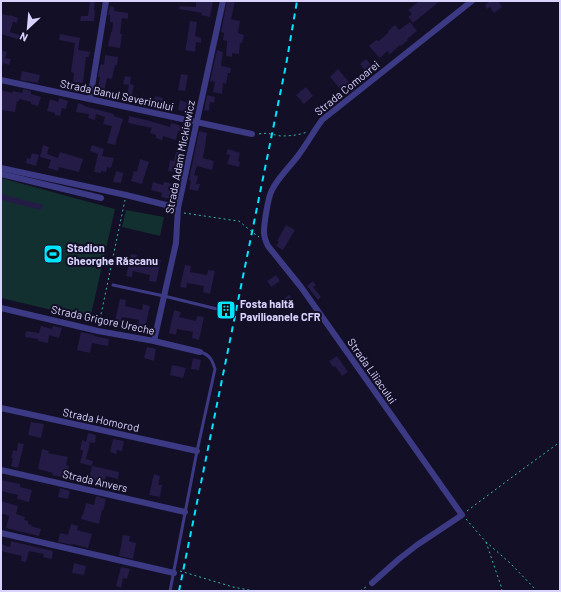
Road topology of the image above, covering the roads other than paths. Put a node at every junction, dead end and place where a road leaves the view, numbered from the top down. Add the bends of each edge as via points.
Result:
1 (106, 1) edge
2 (223, 1) edge
3 (472, 1) edge
4 (1, 80) edge
5 (90, 99) junction
6 (196, 122) junction
7 (252, 134) road end
8 (1, 168) edge
9 (1, 174) edge
10 (100, 198) dead end
11 (178, 210) junction
12 (265, 239) joint
13 (113, 285) dead end
14 (164, 296) junction
15 (1, 308) edge
16 (217, 309) dead end
17 (154, 341) junction
18 (200, 352) joint
19 (1, 408) edge
20 (197, 451) junction
21 (1, 470) edge
22 (185, 512) junction
23 (1, 533) edge
24 (174, 573) junction
25 (372, 583) road end
26 (170, 591) edge

1 - 5 street
2 - 6 street, Strada Adam Mickiewicz
3 - 12 street, Strada Comoarei via 322,120 271,191 264,224
4 - 5 street, Strada Banul Severinului
5 - 6 street, Strada Banul Severinului
6 - 7 street, Strada Banul Severinului
6 - 11 street, Strada Adam Mickiewicz
8 - 11 street via 126,195
9 - 10 street
11 - 14 street, Strada Adam Mickiewicz via 176,243
12 - 25 street, Strada Liliacului via 462,515 417,545
13 - 14 lane
14 - 16 lane
14 - 17 street, Strada Adam Mickiewicz
15 - 17 street, Strada Grigore Ureche via 98,331
17 - 18 street, Strada Grigore Ureche
18 - 20 lane via 211,359 215,370
19 - 20 street, Strada Homorod
20 - 22 lane
21 - 22 street, Strada Anvers
22 - 24 lane
23 - 24 street
24 - 26 lane

